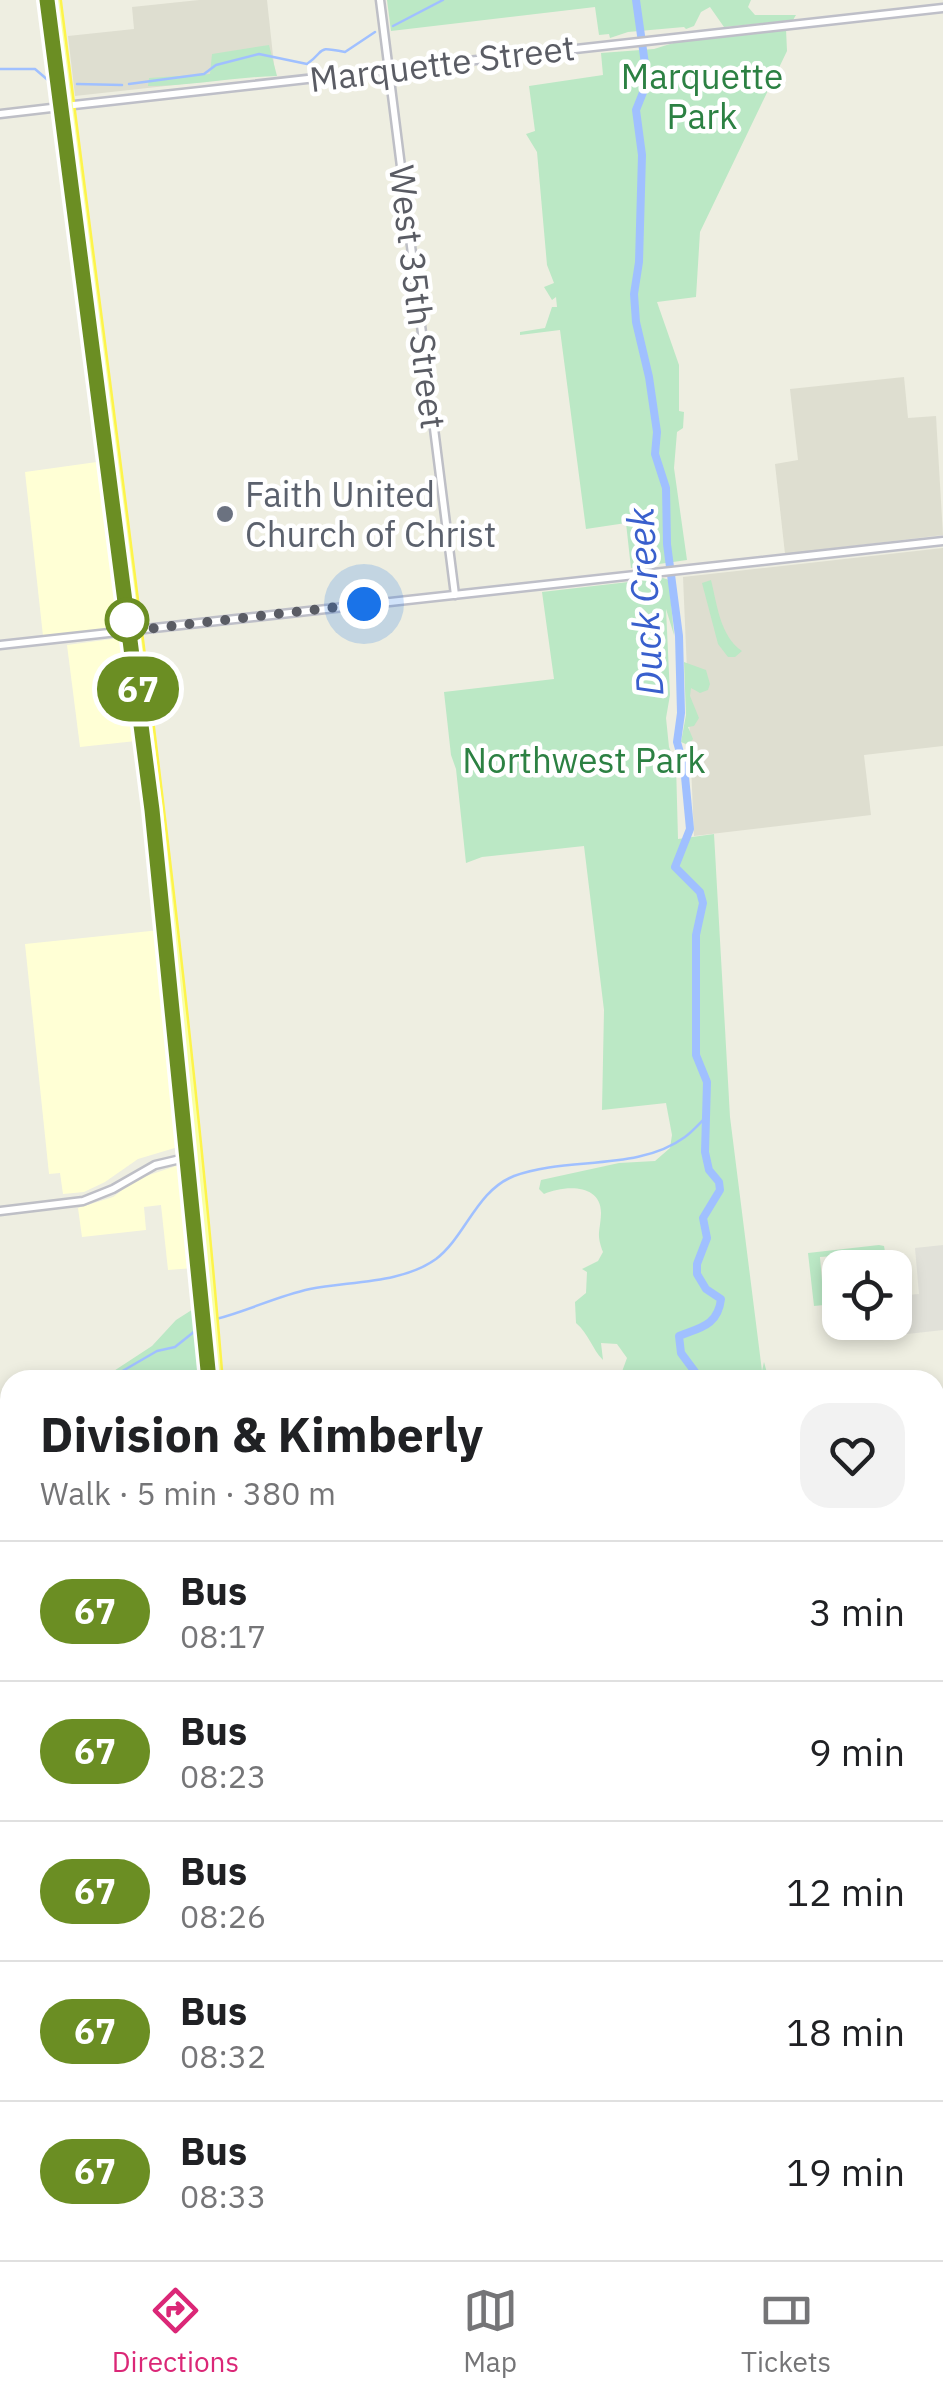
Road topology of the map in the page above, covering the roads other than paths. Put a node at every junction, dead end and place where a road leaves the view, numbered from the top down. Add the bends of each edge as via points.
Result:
1 (47, 0) edge
2 (55, 0) edge
3 (380, 0) edge
4 (943, 8) edge
5 (388, 69) junction
6 (64, 106) junction
7 (0, 114) edge
8 (943, 541) edge
9 (455, 595) junction
10 (133, 631) junction
11 (0, 645) edge
12 (191, 1157) junction
13 (0, 1211) edge
14 (208, 1332) junction
15 (209, 1370) edge
16 (214, 1370) edge

1 - 6 main road
2 - 6 main road
3 - 5 main road, West 35th Street
4 - 5 main road, Marquette Street
5 - 6 main road, Marquette Street
5 - 9 main road, West 35th Street
6 - 7 main road, Marquette Street
6 - 10 main road
8 - 9 main road
9 - 10 main road
10 - 11 main road
10 - 12 main road
12 - 13 main road via 140,1172 83,1201
12 - 14 main road
14 - 15 main road
14 - 16 main road

